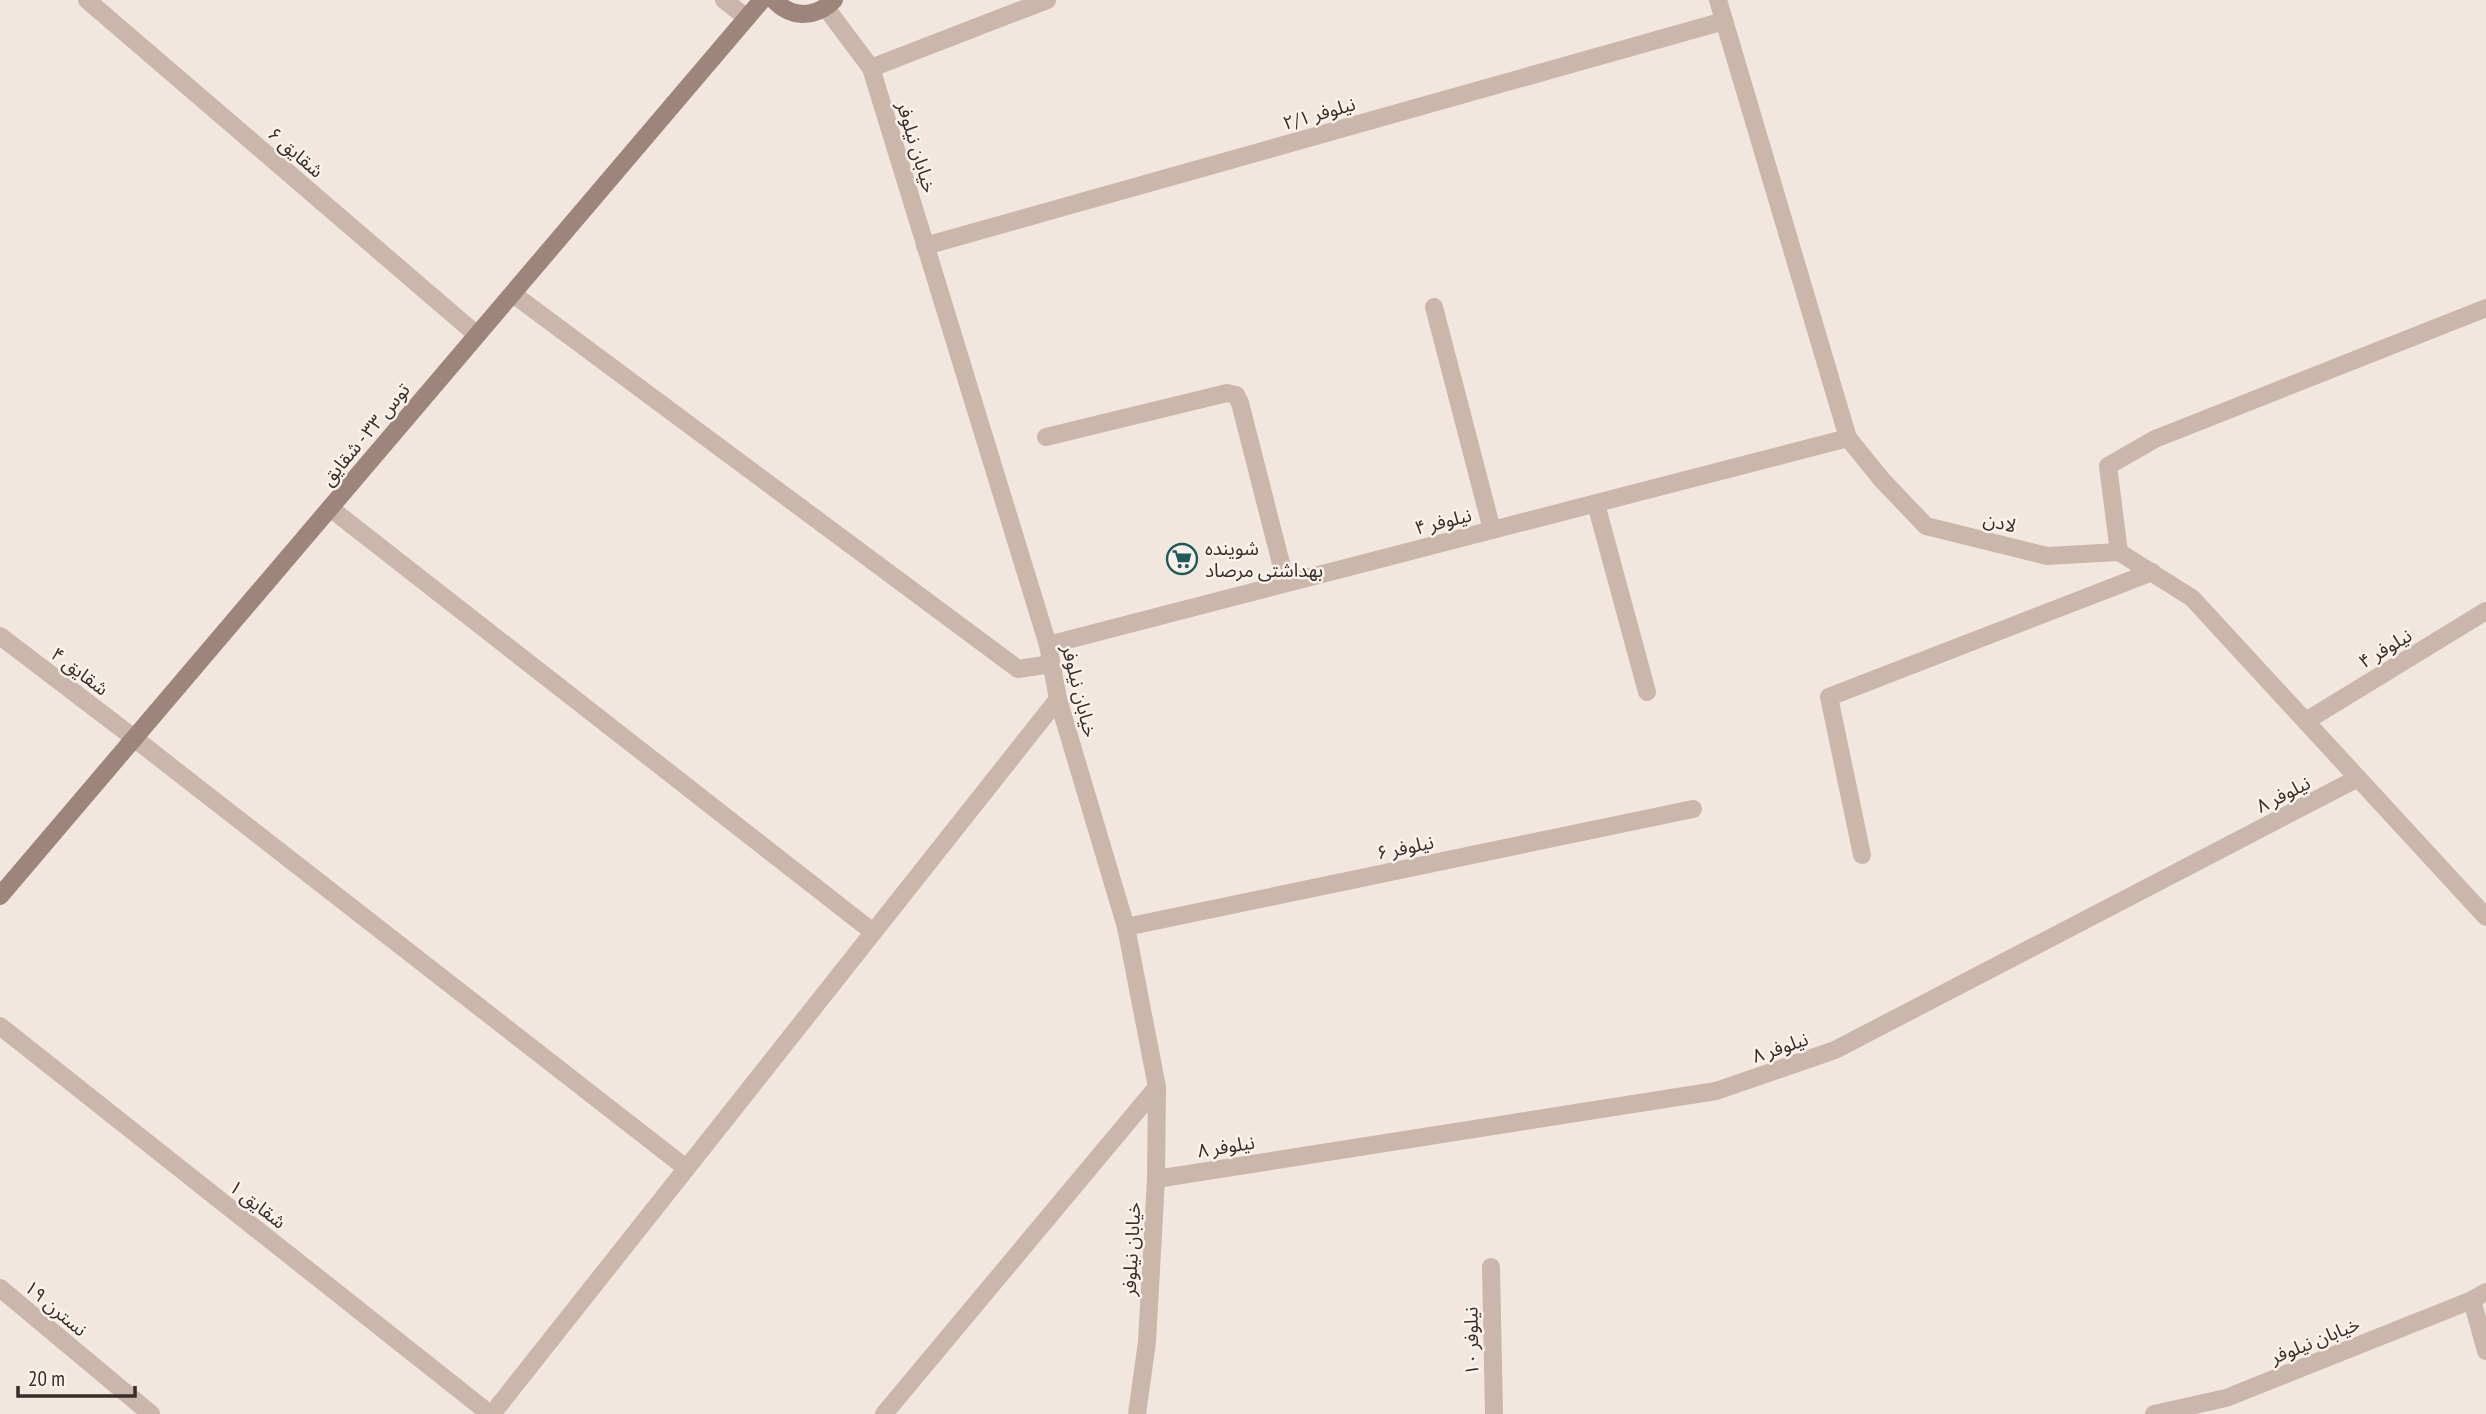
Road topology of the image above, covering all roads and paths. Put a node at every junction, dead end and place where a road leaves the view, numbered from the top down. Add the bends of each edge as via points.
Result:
1 (88, 0) edge
2 (724, 0) edge
3 (762, 0) edge
4 (774, 0) edge
5 (1047, 0) edge
6 (1718, 0) edge
7 (830, 4) edge
8 (747, 18) junction
9 (1724, 21) junction
10 (871, 68) junction
11 (925, 246) junction
12 (513, 294) junction
13 (1434, 307) dead end
14 (2486, 308) edge
15 (477, 335) junction
16 (1046, 437) dead end
17 (1848, 438) junction
18 (1596, 504) junction
19 (330, 508) junction
20 (1492, 530) junction
21 (2119, 552) junction
22 (2152, 572) junction
23 (1286, 583) junction
24 (2486, 611) edge
25 (0, 636) edge
26 (1048, 645) junction
27 (1051, 664) junction
28 (1647, 692) dead end
29 (1058, 699) junction
30 (2306, 721) junction
31 (134, 738) junction
32 (2358, 778) junction
33 (1693, 809) dead end
34 (1862, 855) dead end
35 (0, 896) edge
36 (2486, 917) edge
37 (1126, 927) junction
38 (873, 932) junction
39 (0, 1026) edge
40 (1157, 1087) junction
41 (687, 1168) junction
42 (1156, 1179) junction
43 (1490, 1267) dead end
44 (0, 1288) edge
45 (2479, 1296) edge
46 (2486, 1351) edge
47 (2229, 1406) edge
48 (150, 1414) edge
49 (491, 1414) edge
50 (884, 1414) edge
51 (1137, 1414) edge
52 (1494, 1414) edge
53 (2154, 1414) edge

1 - 15 street, شقایق ۶
2 - 8 street
3 - 8 street, توس ۳۳ - شقایق
4 - 7 street via 793,13 815,13
5 - 10 street
6 - 9 street, لادن
7 - 10 street, خیابان نیلوفر
8 - 12 street, توس ۳۳ - شقایق
9 - 11 street, نیلوفر ۲/۱
9 - 17 street, لادن
10 - 11 street, خیابان نیلوفر
11 - 26 street, خیابان نیلوفر
12 - 15 street, توس ۳۳ - شقایق
12 - 27 street via 1017,669
13 - 20 street
14 - 21 street via 2155,439 2108,466
15 - 19 street, توس ۳۳ - شقایق
16 - 23 street via 1227,393 1236,395
17 - 18 street, نیلوفر ۴
17 - 21 street, لادن via 1926,526 2047,555
18 - 20 street, نیلوفر ۴
18 - 28 street
19 - 31 street, توس ۳۳ - شقایق
19 - 38 street
20 - 23 street, نیلوفر ۴
21 - 22 street
22 - 30 street via 2192,598
22 - 34 street via 1829,697
23 - 26 street, نیلوفر ۴
24 - 30 street, نیلوفر ۴
25 - 31 street, شقایق ۴
26 - 27 street, خیابان نیلوفر
27 - 29 street, خیابان نیلوفر
29 - 37 street, خیابان نیلوفر
29 - 38 street
30 - 32 street
31 - 35 street, توس ۳۳ - شقایق
31 - 41 street, شقایق ۴
32 - 36 street
32 - 42 street, نیلوفر ۸ via 1835,1050 1716,1091
33 - 37 street, نیلوفر ۶
37 - 40 street, خیابان نیلوفر
38 - 41 street
39 - 49 street, شقایق ۱
40 - 42 street, خیابان نیلوفر
40 - 50 street
41 - 49 street
42 - 51 street, خیابان نیلوفر via 1147,1342
43 - 52 street, نیلوفر ۱۰
44 - 48 street, نسترن ۱۹
45 - 46 street
45 - 47 street, خیابان نیلوفر
47 - 53 street, خیابان نیلوفر

